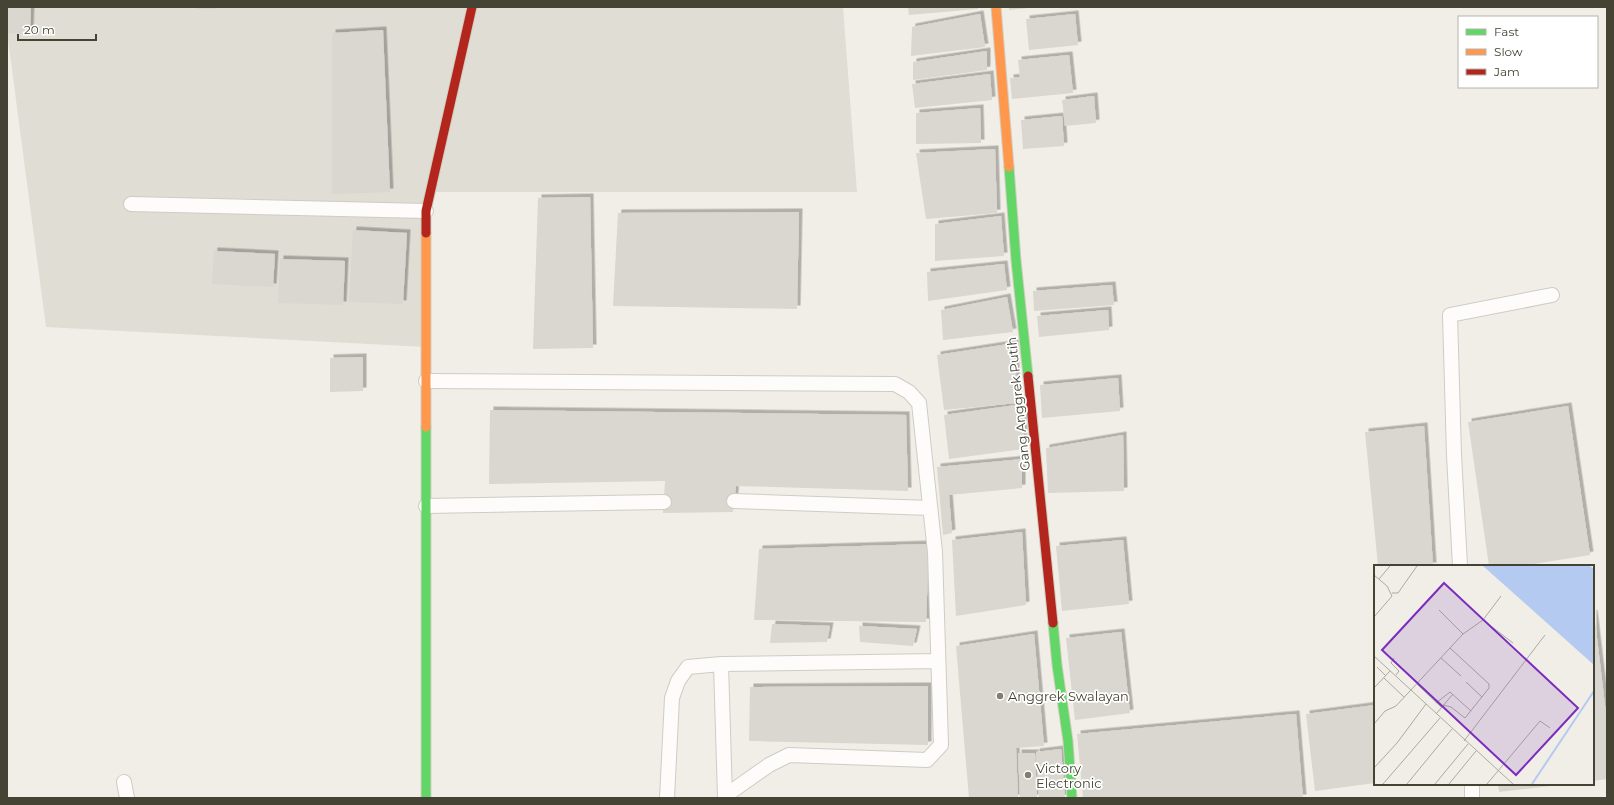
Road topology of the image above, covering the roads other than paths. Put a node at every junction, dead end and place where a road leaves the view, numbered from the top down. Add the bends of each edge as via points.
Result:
1 (472, 7) edge
2 (996, 7) edge
3 (131, 204) dead end
4 (426, 211) junction
5 (1552, 295) dead end
6 (426, 381) junction
7 (734, 501) dead end
8 (664, 502) dead end
9 (426, 506) junction
10 (930, 508) junction
11 (1460, 565) edge
12 (938, 661) junction
13 (721, 664) junction
14 (124, 782) dead end
15 (1472, 785) edge
16 (725, 797) edge
17 (127, 798) edge
18 (426, 798) edge
19 (668, 798) edge
20 (1072, 798) edge
21 (1472, 798) edge

1 - 4 street
2 - 20 street, Gang Anggrek Putih via 1016,260
3 - 4 lane
4 - 6 street
5 - 11 lane via 1450,315
6 - 9 street
6 - 10 lane via 895,384 909,392 919,403
7 - 10 lane
8 - 9 lane
9 - 18 street
10 - 12 lane via 935,552
12 - 13 lane
12 - 16 lane via 941,745 927,760 789,755 769,765
13 - 16 lane
13 - 19 lane via 688,667 678,681 672,698
14 - 17 lane
15 - 21 lane

